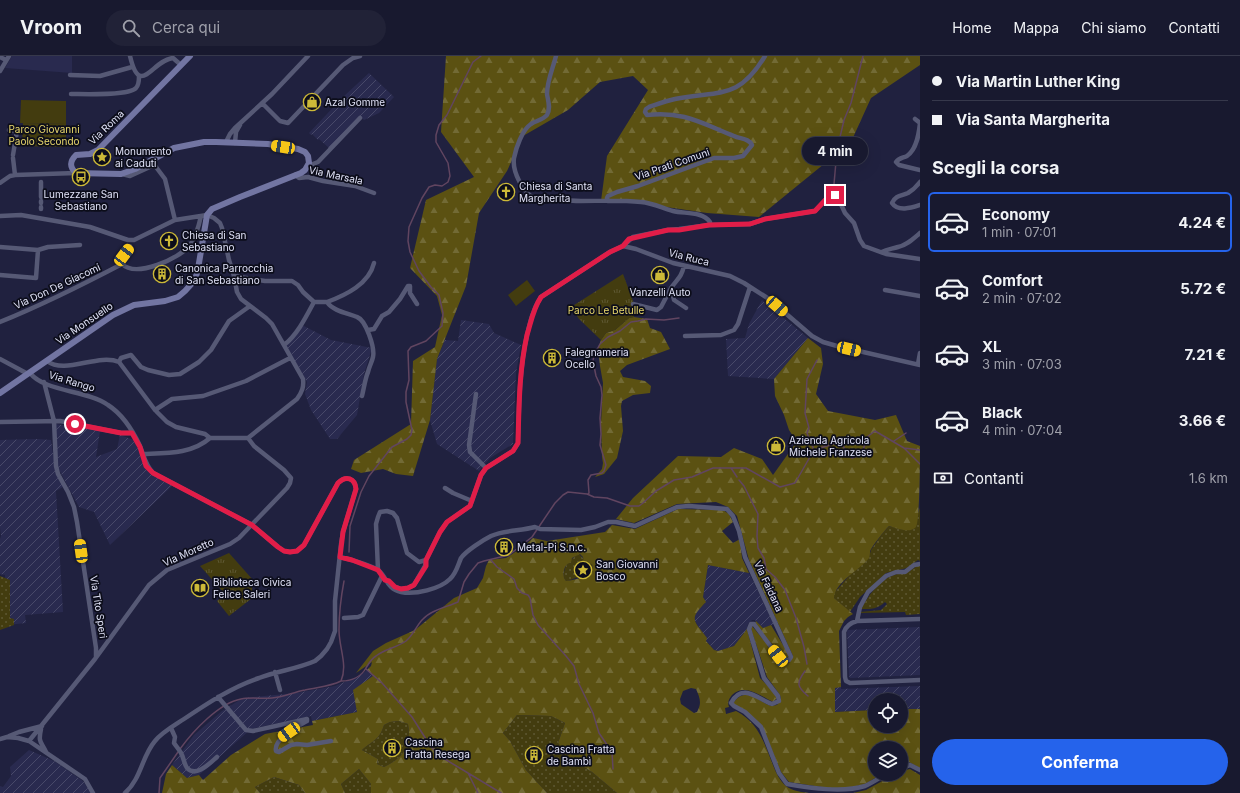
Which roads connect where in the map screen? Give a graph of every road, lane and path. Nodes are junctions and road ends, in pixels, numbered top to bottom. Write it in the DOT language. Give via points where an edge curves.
graph roads {
  1 [pos="130,56"];
  2 [pos="190,56"];
  3 [pos="308,56"];
  4 [pos="360,56"];
  5 [pos="556,56"];
  6 [pos="765,56"];
  7 [pos="0,57"];
  8 [pos="7,58"];
  9 [pos="181,65"];
  10 [pos="132,67"];
  11 [pos="0,71"];
  12 [pos="70,75"];
  13 [pos="139,76"];
  14 [pos="71,94"];
  15 [pos="262,103"];
  16 [pos="360,118"];
  17 [pos="915,119"];
  18 [pos="242,123"];
  19 [pos="9,130"];
  20 [pos="226,142"];
  21 [pos="235,143"];
  22 [pos="308,166"];
  23 [pos="920,170"];
  24 [pos="76,173"];
  25 [pos="121,174"];
  26 [pos="15,175"];
  27 [pos="295,175"];
  28 [pos="0,176"];
  29 [pos="7,178"];
  30 [pos="41,182"];
  31 [pos="920,182"];
  32 [pos="0,183"];
  33 [pos="374,194"];
  34 [pos="608,201"];
  35 [pos="920,205"];
  36 [pos="41,207"];
  37 [pos="0,216"];
  38 [pos="204,216"];
  39 [pos="173,221"];
  40 [pos="709,225"];
  41 [pos="920,233"];
  42 [pos="80,245"];
  43 [pos="130,246"];
  44 [pos="623,246"];
  45 [pos="0,247"];
  46 [pos="38,250"];
  47 [pos="882,252"];
  48 [pos="920,259"];
  49 [pos="374,263"];
  50 [pos="122,264"];
  51 [pos="684,266"];
  52 [pos="0,275"];
  53 [pos="234,276"];
  54 [pos="750,286"];
  55 [pos="671,288"];
  56 [pos="885,290"];
  57 [pos="920,296"];
  58 [pos="314,302"];
  59 [pos="327,302"];
  60 [pos="416,304"];
  61 [pos="633,304"];
  62 [pos="250,306"];
  63 [pos="686,308"];
  64 [pos="0,322"];
  65 [pos="368,330"];
  66 [pos="685,336"];
  67 [pos="284,345"];
  68 [pos="920,353"];
  69 [pos="0,358"];
  70 [pos="290,358"];
  71 [pos="47,361"];
  72 [pos="119,362"];
  73 [pos="919,364"];
  74 [pos="29,374"];
  75 [pos="44,382"];
  76 [pos="0,393"];
  77 [pos="476,394"];
  78 [pos="362,396"];
  79 [pos="155,410"];
  80 [pos="54,421"];
  81 [pos="0,422"];
  82 [pos="132,433"];
  83 [pos="210,438"];
  84 [pos="248,438"];
  85 [pos="143,454"];
  86 [pos="486,468"];
  87 [pos="445,488"];
  88 [pos="472,501"];
  89 [pos="252,525"];
  90 [pos="340,557"];
  91 [pos="426,560"];
  92 [pos="920,564"];
  93 [pos="378,570"];
  94 [pos="384,578"];
  95 [pos="344,618"];
  96 [pos="920,619"];
  97 [pos="857,621"];
  98 [pos="95,659"];
  99 [pos="275,672"];
  100 [pos="920,680"];
  101 [pos="280,690"];
  102 [pos="219,699"];
  103 [pos="42,726"];
  104 [pos="171,728"];
  105 [pos="7,737"];
  106 [pos="0,739"];
  107 [pos="29,741"];
  108 [pos="330,741"];
  109 [pos="47,753"];
  110 [pos="216,757"];
  111 [pos="908,766"];
  112 [pos="920,770"];
  113 [pos="875,781"];
  114 [pos="93,793"];
  115 [pos="125,793"];
  1 -- 10 [label="street"];
  2 -- 9 [label="main road"];
  3 -- 15 [label="street"];
  4 -- 15 [label="street" via="343,65 288,123 280,121"];
  5 -- 34 [label="street" via="549,79 548,114 530,125 523,135 513,169 520,182 535,199"];
  6 -- 34 [label="street, Via Prati Comuni" via="748,80 727,92 676,99 649,107 645,112 647,115 669,114 696,120 749,140 752,145 743,156 714,158 617,192 608,196"];
  7 -- 8 [label="street"];
  8 -- 11 [label="street"];
  9 -- 13 [label="street" via="172,58 167,59 145,75"];
  9 -- 24 [label="main road, Via Roma" via="98,150 90,154 76,155 71,161 71,166"];
  10 -- 12 [label="street" via="100,76"];
  10 -- 13 [label="street"];
  13 -- 14 [label="street" via="134,90 115,94"];
  15 -- 18 [label="street"];
  16 -- 22 [label="street" via="318,162"];
  17 -- 23 [label="street" via="920,123 916,142 907,156 897,159 896,162"];
  18 -- 20 [label="street" via="230,134"];
  18 -- 21 [label="street" via="236,132"];
  19 -- 26 [label="street" via="17,131 13,156"];
  20 -- 21 [label="main road"];
  20 -- 25 [label="main road" via="204,142 174,148"];
  21 -- 22 [label="main road" via="268,144 298,149 308,156"];
  22 -- 27 [label="main road"];
  24 -- 25 [label="main road"];
  24 -- 26 [label="street"];
  25 -- 39 [label="street" via="130,176 152,166 156,168 164,179"];
  26 -- 29 [label="street"];
  27 -- 33 [label="street, Via Marsala" via="299,178 308,177 355,186"];
  27 -- 38 [label="main road" via="212,209"];
  28 -- 29 [label="street"];
  29 -- 32 [label="street"];
  30 -- 36 [label="street"];
  31 -- 35 [label="street" via="892,202 898,208 907,209"];
  34 -- 40 [label="street" via="653,203 673,211 704,217 710,222"];
  36 -- 37 [label="street" via="21,215"];
  36 -- 39 [label="street" via="48,219 90,227 128,240 134,240"];
  38 -- 39 [label="street"];
  38 -- 50 [label="street" via="189,246 178,255 144,269 129,269"];
  38 -- 53 [label="street" via="214,218 220,223"];
  38 -- 71 [label="main road, Via Monsuello" via="198,269 195,280 185,291 178,297 165,301 123,309"];
  40 -- 44 [label="street" via="650,233 629,239"];
  40 -- 47 [label="street" via="750,224 815,211 831,194 838,198 845,213 854,223 864,246"];
  41 -- 47 [label="street" via="908,243"];
  42 -- 46 [label="street"];
  43 -- 50 [label="street"];
  44 -- 51 [label="street, Via Ruca"];
  44 -- 86 [label="street" via="610,252 538,302 524,349 520,378 518,443 513,451"];
  45 -- 46 [label="street"];
  46 -- 52 [label="street" via="36,278"];
  47 -- 48 [label="street"];
  49 -- 59 [label="street" via="367,278 349,292"];
  50 -- 64 [label="street, Via Don De Giacomi" via="43,304"];
  51 -- 54 [label="street, Via Ruca" via="730,276"];
  51 -- 55 [label="street" via="682,276"];
  53 -- 58 [label="street" via="265,281 292,281"];
  53 -- 62 [label="street" via="237,292"];
  54 -- 66 [label="street" via="734,330 722,335"];
  54 -- 73 [label="street, Via Ruca" via="812,336 824,342"];
  55 -- 61 [label="street" via="661,308 657,310"];
  55 -- 63 [label="street" via="674,300"];
  56 -- 57 [label="street"];
  58 -- 59 [label="street"];
  58 -- 67 [label="street" via="297,331"];
  59 -- 65 [label="street" via="361,319"];
  60 -- 65 [label="street" via="408,286 374,329"];
  62 -- 67 [label="street" via="272,324"];
  62 -- 72 [label="street" via="229,321 211,350 199,362 180,374 169,375 148,370 141,367 131,355 121,358"];
  65 -- 78 [label="street" via="374,350"];
  67 -- 70 [label="street"];
  68 -- 73 [label="street, Via Ruca"];
  69 -- 74 [label="street, Via Rango"];
  70 -- 79 [label="street" via="246,381 203,396 172,399"];
  70 -- 84 [label="street" via="303,379 301,394"];
  71 -- 72 [label="street" via="62,366 107,359"];
  71 -- 74 [label="main road, Via Monsuello"];
  72 -- 79 [label="street"];
  74 -- 75 [label="street, Via Rango"];
  74 -- 76 [label="main road, Via Monsuello"];
  75 -- 80 [label="street, Via Tito Speri"];
  75 -- 82 [label="street, Via Rango" via="100,399 124,419"];
  77 -- 86 [label="street" via="469,445 470,452"];
  79 -- 83 [label="street" via="171,425 205,434"];
  80 -- 81 [label="street"];
  80 -- 82 [label="street"];
  80 -- 98 [label="street, Via Tito Speri" via="56,466 74,507 96,648"];
  82 -- 85 [label="street, Via Rango"];
  83 -- 84 [label="street"];
  83 -- 85 [label="street" via="202,445 184,451"];
  84 -- 89 [label="street" via="290,478 287,488"];
  85 -- 89 [label="street, Via Rango" via="146,466 153,473"];
  86 -- 88 [label="street"];
  87 -- 88 [label="street"];
  88 -- 91 [label="street" via="466,510 447,522"];
  89 -- 90 [label="street, Via Rango" via="284,551 297,551 304,545 338,483 347,478 356,484 356,489 343,532"];
  89 -- 98 [label="street, Via Moretto" via="230,544 167,570 149,585"];
  90 -- 93 [label="street"];
  90 -- 99 [label="street" via="335,601 335,631 331,642 315,661"];
  91 -- 93 [label="street" via="419,562 407,553 397,518 393,513 380,512 376,524"];
  91 -- 94 [label="street" via="426,566 414,585 408,588 395,587"];
  92 -- 97 [label="street" via="905,572 886,576 868,592 860,606"];
  93 -- 94 [label="street, Via Faidana"];
  94 -- 95 [label="street" via="363,615"];
  94 -- 113 [label="street, Via Faidana" via="394,590 401,592 427,590 450,579 466,552 491,536 535,527 581,530 608,522 635,526 677,507 727,509 733,516 746,557 791,658 784,661 778,656 754,624 751,624 749,629 764,678 778,696 778,700 772,704 746,692 738,695 731,703 761,727 779,773 787,784 842,791 864,787"];
  96 -- 97 [label="street"];
  97 -- 100 [label="street" via="846,627 844,632 846,681 850,683"];
  98 -- 103 [label="street"];
  99 -- 101 [label="street"];
  99 -- 102 [label="street"];
  102 -- 104 [label="street"];
  102 -- 108 [label="street" via="246,730 254,731 307,719 282,738 276,745 276,751 279,752 291,745"];
  103 -- 105 [label="street"];
  103 -- 107 [label="street"];
  103 -- 109 [label="street" via="39,738"];
  104 -- 110 [label="street" via="175,737 174,743 181,752 186,767 193,772 206,767"];
  104 -- 115 [label="street" via="155,740 136,779"];
  105 -- 106 [label="street"];
  105 -- 107 [label="street"];
  107 -- 109 [label="street"];
  109 -- 114 [label="street" via="85,779"];
  111 -- 112 [label="street"];
}
